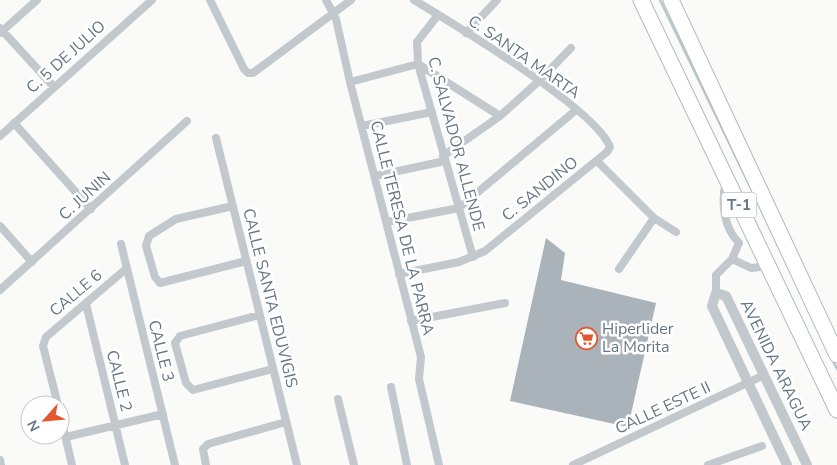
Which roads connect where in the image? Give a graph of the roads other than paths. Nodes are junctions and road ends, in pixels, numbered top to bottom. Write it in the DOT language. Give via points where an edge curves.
graph roads {
  1 [pos="37,0"];
  2 [pos="152,0"];
  3 [pos="210,0"];
  4 [pos="326,0"];
  5 [pos="351,0"];
  6 [pos="414,0"];
  7 [pos="497,0"];
  8 [pos="641,0"];
  9 [pos="671,0"];
  10 [pos="333,12"];
  11 [pos="438,14"];
  12 [pos="1,31"];
  13 [pos="466,33"];
  14 [pos="570,48"];
  15 [pos="418,64"];
  16 [pos="539,81"];
  17 [pos="350,82"];
  18 [pos="54,87"];
  19 [pos="576,110"];
  20 [pos="432,112"];
  21 [pos="500,116"];
  22 [pos="187,121"];
  23 [pos="14,123"];
  24 [pos="362,126"];
  25 [pos="0,136"];
  26 [pos="216,138"];
  27 [pos="610,147"];
  28 [pos="444,159"];
  29 [pos="597,161"];
  30 [pos="374,176"];
  31 [pos="727,180"];
  32 [pos="233,206"];
  33 [pos="91,208"];
  34 [pos="459,208"];
  35 [pos="654,218"];
  36 [pos="387,222"];
  37 [pos="0,226"];
  38 [pos="750,227"];
  39 [pos="676,232"];
  40 [pos="740,243"];
  41 [pos="121,244"];
  42 [pos="473,257"];
  43 [pos="732,259"];
  44 [pos="246,261"];
  45 [pos="32,262"];
  46 [pos="768,266"];
  47 [pos="127,268"];
  48 [pos="619,269"];
  49 [pos="399,274"];
  50 [pos="0,290"];
  51 [pos="716,293"];
  52 [pos="505,303"];
  53 [pos="86,304"];
  54 [pos="259,315"];
  55 [pos="411,321"];
  56 [pos="837,355"];
  57 [pos="273,368"];
  58 [pos="764,375"];
  59 [pos="748,383"];
  60 [pos="391,387"];
  61 [pos="56,395"];
  62 [pos="338,399"];
  63 [pos="837,410"];
  64 [pos="162,414"];
  65 [pos="286,422"];
  66 [pos="116,426"];
  67 [pos="70,436"];
  68 [pos="68,445"];
  69 [pos="762,446"];
  70 [pos="731,457"];
  71 [pos="0,460"];
  72 [pos="1,465"];
  73 [pos="72,465"];
  74 [pos="125,465"];
  75 [pos="175,465"];
  76 [pos="206,465"];
  77 [pos="297,465"];
  78 [pos="354,465"];
  79 [pos="407,465"];
  80 [pos="439,465"];
  81 [pos="573,465"];
  82 [pos="708,465"];
  83 [pos="734,465"];
  84 [pos="787,465"];
  85 [pos="807,465"];
  1 -- 12 [label="street"];
  2 -- 18 [label="street, C. 5 DE JULIO"];
  3 -- 10 [label="street" via="248,72 259,69"];
  4 -- 10 [label="street, CALLE TERESA DE LA PARRA"];
  5 -- 10 [label="street"];
  6 -- 11 [label="street, C. SANTA MARTA"];
  7 -- 13 [label="street"];
  8 -- 31 [label="highway, T-1"];
  9 -- 56 [label="highway, T-1"];
  10 -- 17 [label="street, CALLE TERESA DE LA PARRA"];
  11 -- 13 [label="street, C. SANTA MARTA"];
  11 -- 15 [label="street, C. SALVADOR ALLENDE" via="417,42"];
  12 -- 18 [label="street"];
  13 -- 16 [label="street, C. SANTA MARTA"];
  14 -- 16 [label="street"];
  15 -- 17 [label="street"];
  15 -- 20 [label="street, C. SALVADOR ALLENDE"];
  15 -- 21 [label="street"];
  16 -- 19 [label="street, C. SANTA MARTA"];
  16 -- 21 [label="street"];
  17 -- 24 [label="street, CALLE TERESA DE LA PARRA"];
  18 -- 23 [label="street, C. 5 DE JULIO"];
  19 -- 27 [label="street, C. SANTA MARTA" via="607,140"];
  19 -- 34 [label="street"];
  20 -- 24 [label="street"];
  20 -- 28 [label="street, C. SALVADOR ALLENDE"];
  21 -- 28 [label="street"];
  22 -- 33 [label="street, C. JUNIN"];
  23 -- 25 [label="street, C. 5 DE JULIO"];
  23 -- 33 [label="street"];
  24 -- 30 [label="street, CALLE TERESA DE LA PARRA"];
  26 -- 32 [label="street, CALLE SANTA EDUVIGIS"];
  27 -- 29 [label="street, C. SANDINO"];
  28 -- 30 [label="street"];
  28 -- 34 [label="street, C. SALVADOR ALLENDE"];
  29 -- 35 [label="street"];
  29 -- 42 [label="street, C. SANDINO" via="485,251"];
  30 -- 36 [label="street, CALLE TERESA DE LA PARRA"];
  31 -- 38 [label="highway, T-1"];
  31 -- 40 [label="street" via="722,205 731,233"];
  32 -- 44 [label="street, CALLE SANTA EDUVIGIS"];
  32 -- 44 [label="street" via="176,219 148,239 146,246 158,282 163,283"];
  33 -- 45 [label="street, C. JUNIN"];
  34 -- 36 [label="street"];
  34 -- 42 [label="street, C. SALVADOR ALLENDE"];
  35 -- 39 [label="street"];
  35 -- 48 [label="street"];
  36 -- 49 [label="street, CALLE TERESA DE LA PARRA"];
  37 -- 45 [label="street"];
  38 -- 40 [label="street"];
  38 -- 46 [label="highway, T-1"];
  40 -- 43 [label="street"];
  41 -- 47 [label="street, CALLE 3"];
  42 -- 49 [label="street, C. SANDINO"];
  43 -- 46 [label="street" via="752,268"];
  43 -- 51 [label="street" via="716,275"];
  44 -- 54 [label="street, CALLE SANTA EDUVIGIS"];
  45 -- 50 [label="street, C. JUNIN"];
  46 -- 63 [label="highway, T-1"];
  47 -- 53 [label="street, CALLE 6"];
  47 -- 64 [label="street, CALLE 3"];
  49 -- 55 [label="street, CALLE TERESA DE LA PARRA"];
  51 -- 58 [label="street, AVENIDA ARAGUA" via="726,296"];
  51 -- 59 [label="street, AVENIDA ARAGUA" via="712,306"];
  52 -- 55 [label="street"];
  53 -- 61 [label="street, CALLE 6" via="49,333 44,341"];
  53 -- 66 [label="street, CALLE 2"];
  54 -- 57 [label="street, CALLE SANTA EDUVIGIS"];
  54 -- 57 [label="street" via="177,339 176,343 189,387 193,390"];
  55 -- 80 [label="street, CALLE TERESA DE LA PARRA" via="422,357 419,379"];
  57 -- 65 [label="street, CALLE SANTA EDUVIGIS"];
  58 -- 59 [label="street, CALLE ESTE II"];
  58 -- 85 [label="street, AVENIDA ARAGUA"];
  59 -- 81 [label="street, CALLE ESTE II"];
  59 -- 84 [label="street, AVENIDA ARAGUA"];
  60 -- 79 [label="street"];
  62 -- 78 [label="street"];
  64 -- 66 [label="street"];
  64 -- 75 [label="street, CALLE 3"];
  65 -- 76 [label="street" via="208,444 204,447"];
  65 -- 77 [label="street, CALLE SANTA EDUVIGIS"];
  66 -- 67 [label="street"];
  66 -- 74 [label="street, CALLE 2"];
  68 -- 73 [label="street"];
  69 -- 70 [label="street"];
  70 -- 82 [label="street"];
  70 -- 83 [label="street"];
  71 -- 72 [label="street"];
}
